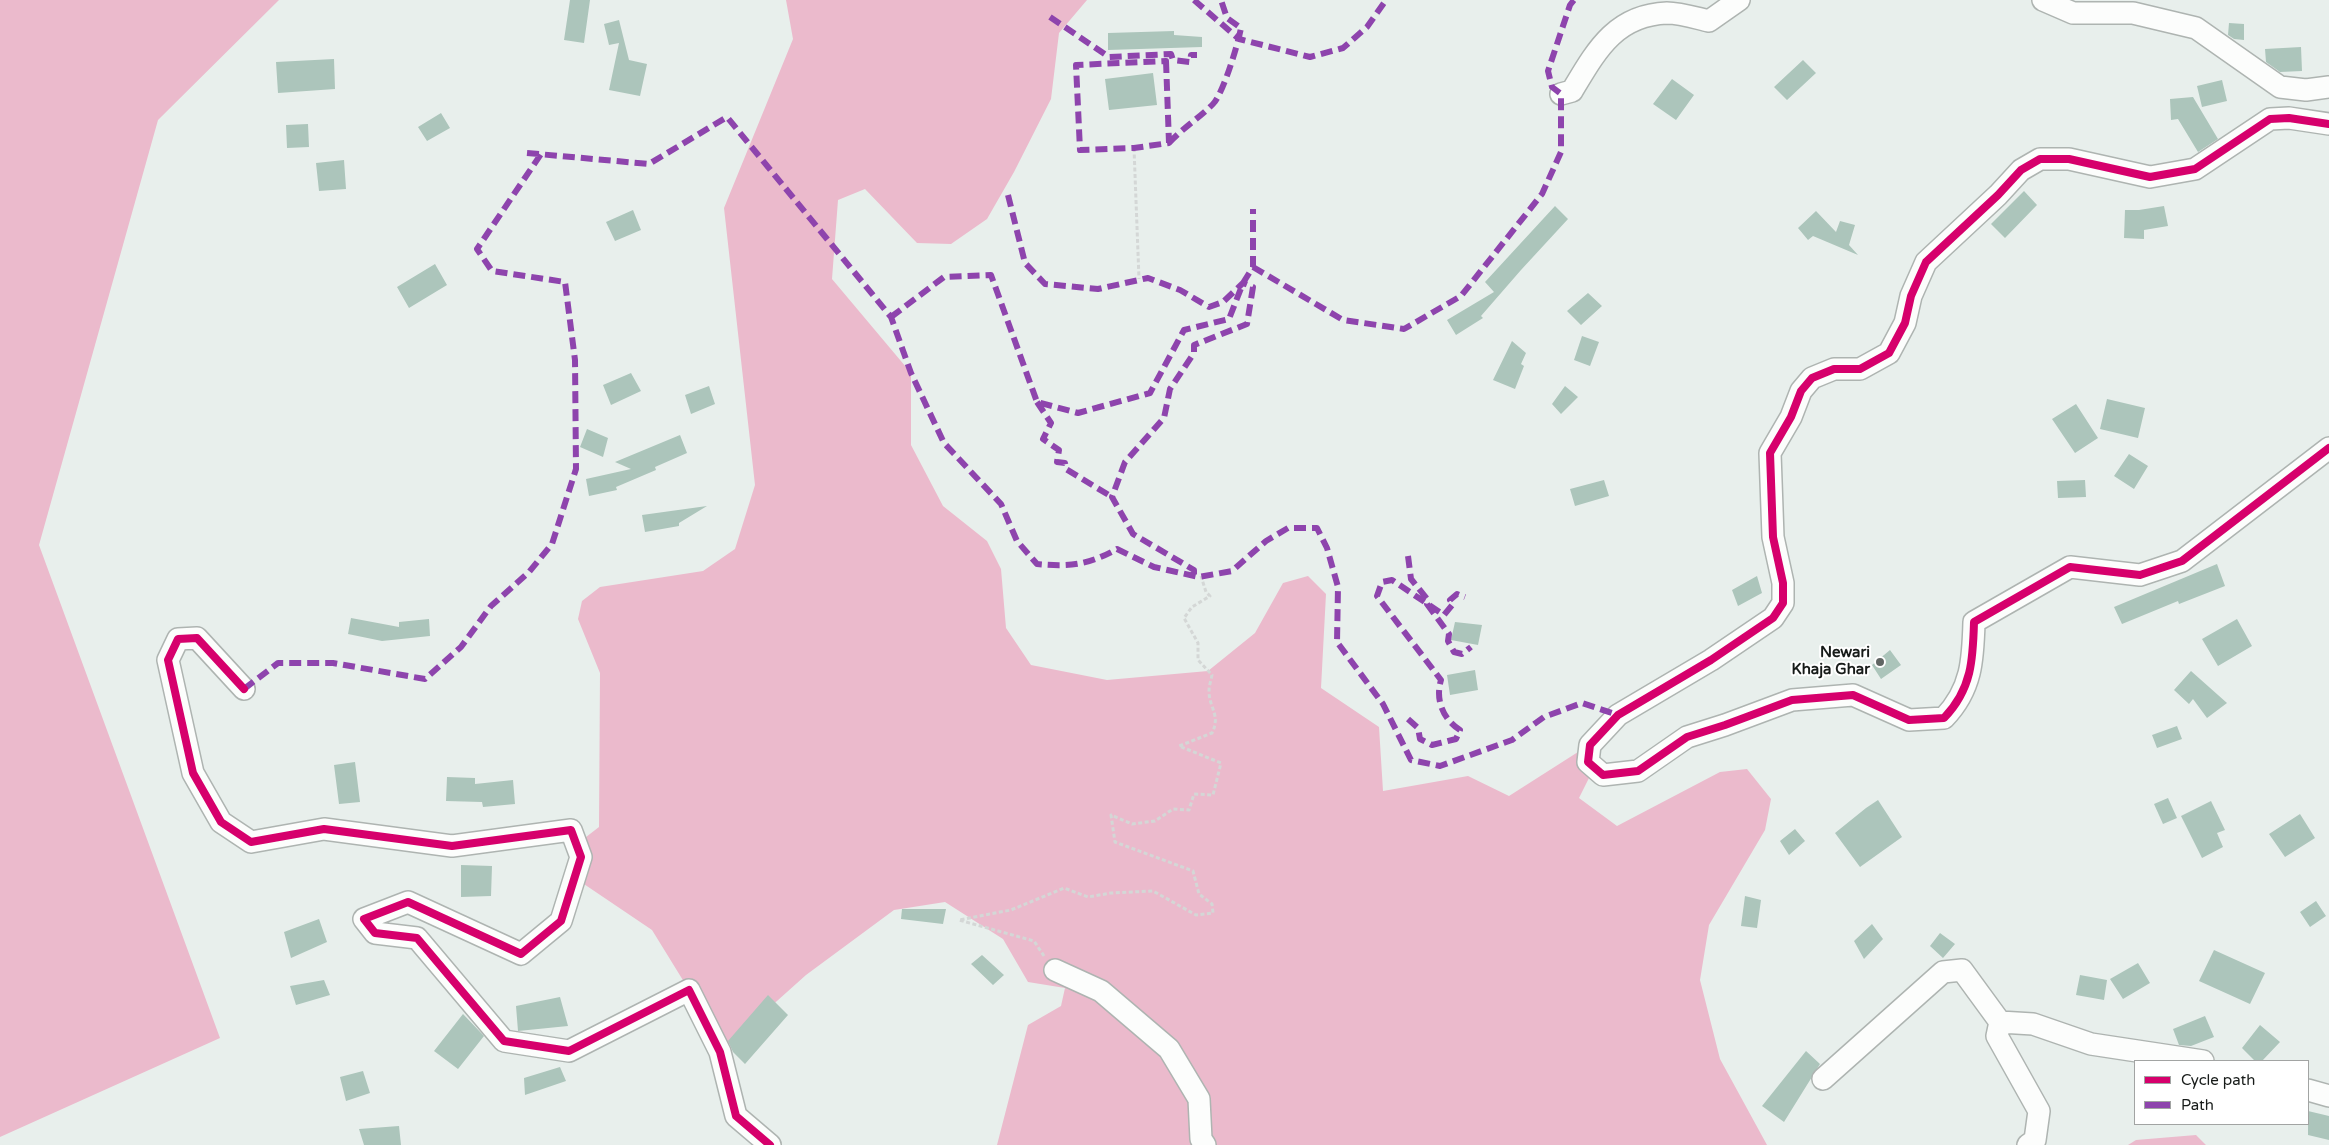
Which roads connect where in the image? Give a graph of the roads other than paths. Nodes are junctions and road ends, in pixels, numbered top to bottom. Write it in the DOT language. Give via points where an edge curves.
graph roads {
  1 [pos="1739,0"];
  2 [pos="2043,0"];
  3 [pos="2329,87"];
  4 [pos="1561,94"];
  5 [pos="2329,124"];
  6 [pos="2329,448"];
  7 [pos="244,689"];
  8 [pos="1055,970"];
  9 [pos="2000,1022"];
  10 [pos="2195,1060"];
  11 [pos="1823,1079"];
  12 [pos="2309,1090"];
  13 [pos="2329,1096"];
  14 [pos="770,1145"];
  15 [pos="1205,1145"];
  16 [pos="2028,1145"];
  1 -- 4 [label="street" via="1709,20 1668,13 1629,21 1599,47 1572,91"];
  2 -- 3 [label="street" via="2073,13 2133,13 2196,28 2280,87 2306,90"];
  5 -- 6 [label="street" via="2289,118 2270,119 2194,169 2150,177 2069,159 2040,159 2021,170 1998,196 1926,262 1911,296 1905,323 1889,353 1860,368 1834,368 1812,378 1801,391 1791,417 1770,453 1773,537 1783,583 1783,604 1773,618 1711,660 1618,714 1590,745 1588,762 1602,776 1638,770 1686,737 1792,700 1853,695 1909,720 1944,718 1955,706 1973,664 1974,622 2070,567 2140,575 2182,561"];
  7 -- 14 [label="street" via="197,638 178,639 168,660 194,773 221,822 251,842 324,829 452,846 571,830 582,857 561,921 521,954 408,902 364,919 375,933 416,938 504,1041 569,1051 688,990 720,1052 736,1116"];
  8 -- 15 [label="street" via="1101,991 1170,1049 1199,1099 1201,1139"];
  9 -- 10 [label="street" via="2033,1024 2091,1044"];
  9 -- 11 [label="street" via="1962,970 1943,972"];
  9 -- 16 [label="street" via="1997,1036 2038,1111 2035,1140"];
  12 -- 13 [label="street"];
}
